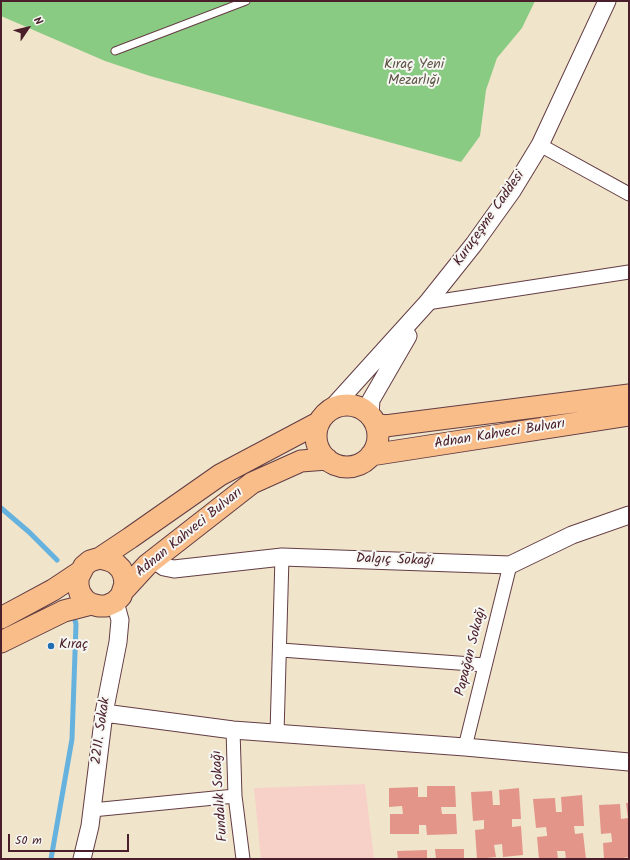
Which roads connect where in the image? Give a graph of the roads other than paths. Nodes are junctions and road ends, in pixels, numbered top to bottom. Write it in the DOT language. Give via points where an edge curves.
graph roads {
  1 [pos="246,1"];
  2 [pos="607,1"];
  3 [pos="115,51"];
  4 [pos="540,145"];
  5 [pos="629,194"];
  6 [pos="629,272"];
  7 [pos="427,303"];
  8 [pos="629,395"];
  9 [pos="629,415"];
  10 [pos="325,416"];
  11 [pos="373,420"];
  12 [pos="371,455"];
  13 [pos="327,459"];
  14 [pos="629,515"];
  15 [pos="282,557"];
  16 [pos="100,558"];
  17 [pos="153,560"];
  18 [pos="510,566"];
  19 [pos="80,572"];
  20 [pos="120,596"];
  21 [pos="91,604"];
  22 [pos="1,618"];
  23 [pos="1,642"];
  24 [pos="280,650"];
  25 [pos="485,665"];
  26 [pos="104,713"];
  27 [pos="233,730"];
  28 [pos="277,733"];
  29 [pos="465,747"];
  30 [pos="629,762"];
  31 [pos="235,796"];
  32 [pos="92,810"];
  33 [pos="82,859"];
  34 [pos="242,859"];
  1 -- 3 [label="lane"];
  2 -- 4 [label="street, Kuruçeşme Caddesi"];
  4 -- 5 [label="street"];
  4 -- 7 [label="street, Kuruçeşme Caddesi" via="512,191"];
  6 -- 7 [label="street"];
  7 -- 10 [label="street, Kuruçeşme Caddesi"];
  7 -- 11 [label="street" via="371,400"];
  8 -- 11 [label="main road" via="385,426"];
  9 -- 12 [label="main road, Adnan Kahveci Bulvarı"];
  10 -- 11 [label="main road" via="341,405 352,405 362,408"];
  10 -- 13 [label="main road" via="316,433 320,452"];
  10 -- 16 [label="main road" via="220,475"];
  11 -- 12 [label="main road" via="378,435"];
  12 -- 13 [label="main road" via="364,462 345,467"];
  13 -- 17 [label="main road, Adnan Kahveci Bulvarı" via="301,461 252,483"];
  14 -- 18 [label="street, Dalgıç Sokağı" via="572,535"];
  15 -- 17 [label="street, Dalgıç Sokağı" via="174,569 164,567"];
  15 -- 18 [label="street, Dalgıç Sokağı"];
  15 -- 24 [label="street"];
  16 -- 19 [label="main road" via="90,561"];
  16 -- 20 [label="main road" via="111,561 121,568 124,576"];
  17 -- 20 [label="main road, Adnan Kahveci Bulvarı" via="140,571"];
  18 -- 25 [label="street, Papağan Sokağı"];
  19 -- 21 [label="main road" via="80,594"];
  19 -- 22 [label="main road"];
  20 -- 21 [label="main road" via="106,606"];
  20 -- 26 [label="street, 2211. Sokak" via="118,642"];
  21 -- 23 [label="main road" via="64,611"];
  24 -- 25 [label="street"];
  24 -- 28 [label="street"];
  25 -- 29 [label="street, Papağan Sokağı"];
  26 -- 27 [label="street"];
  26 -- 32 [label="street, 2211. Sokak"];
  27 -- 28 [label="street"];
  27 -- 31 [label="street, Fundalık Sokağı"];
  28 -- 29 [label="street"];
  29 -- 30 [label="street"];
  31 -- 32 [label="street"];
  31 -- 34 [label="street, Fundalık Sokağı"];
  32 -- 33 [label="street, 2211. Sokak"];
}
